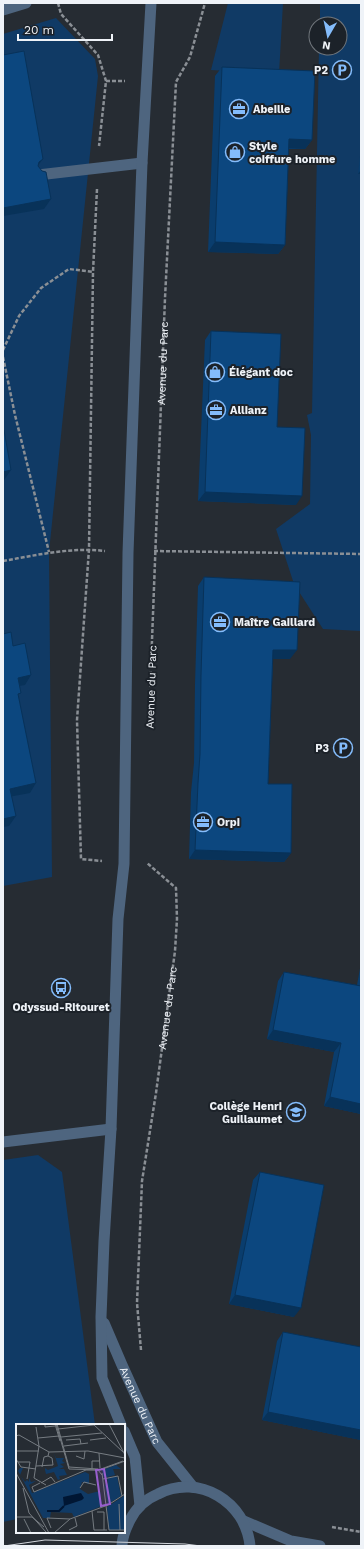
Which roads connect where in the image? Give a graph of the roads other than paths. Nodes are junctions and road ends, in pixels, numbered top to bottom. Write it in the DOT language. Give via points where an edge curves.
graph roads {
  1 [pos="26,3"];
  2 [pos="151,3"];
  3 [pos="3,10"];
  4 [pos="142,163"];
  5 [pos="38,175"];
  6 [pos="111,1129"];
  7 [pos="3,1142"];
  8 [pos="101,1317"];
  9 [pos="121,1424"];
  10 [pos="125,1434"];
  11 [pos="193,1487"];
  12 [pos="140,1506"];
  13 [pos="244,1521"];
  14 [pos="125,1532"];
  15 [pos="124,1533"];
  16 [pos="120,1545"];
  17 [pos="250,1546"];
  18 [pos="320,1546"];
  1 -- 3 [label="street"];
  2 -- 4 [label="street, Avenue du Parc"];
  4 -- 5 [label="street"];
  4 -- 6 [label="street, Avenue du Parc" via="128,553 124,864 118,919"];
  6 -- 7 [label="street"];
  6 -- 8 [label="street, Avenue du Parc"];
  8 -- 9 [label="street, Avenue du Parc" via="102,1378"];
  8 -- 11 [label="street, Avenue du Parc" via="157,1442"];
  10 -- 12 [label="street" via="134,1457"];
  11 -- 12 [label="street" via="178,1487 164,1491"];
  11 -- 13 [label="street" via="217,1494 237,1511"];
  12 -- 14 [label="street"];
  13 -- 17 [label="street"];
  13 -- 18 [label="street" via="291,1541"];
  15 -- 16 [label="street"];
}
